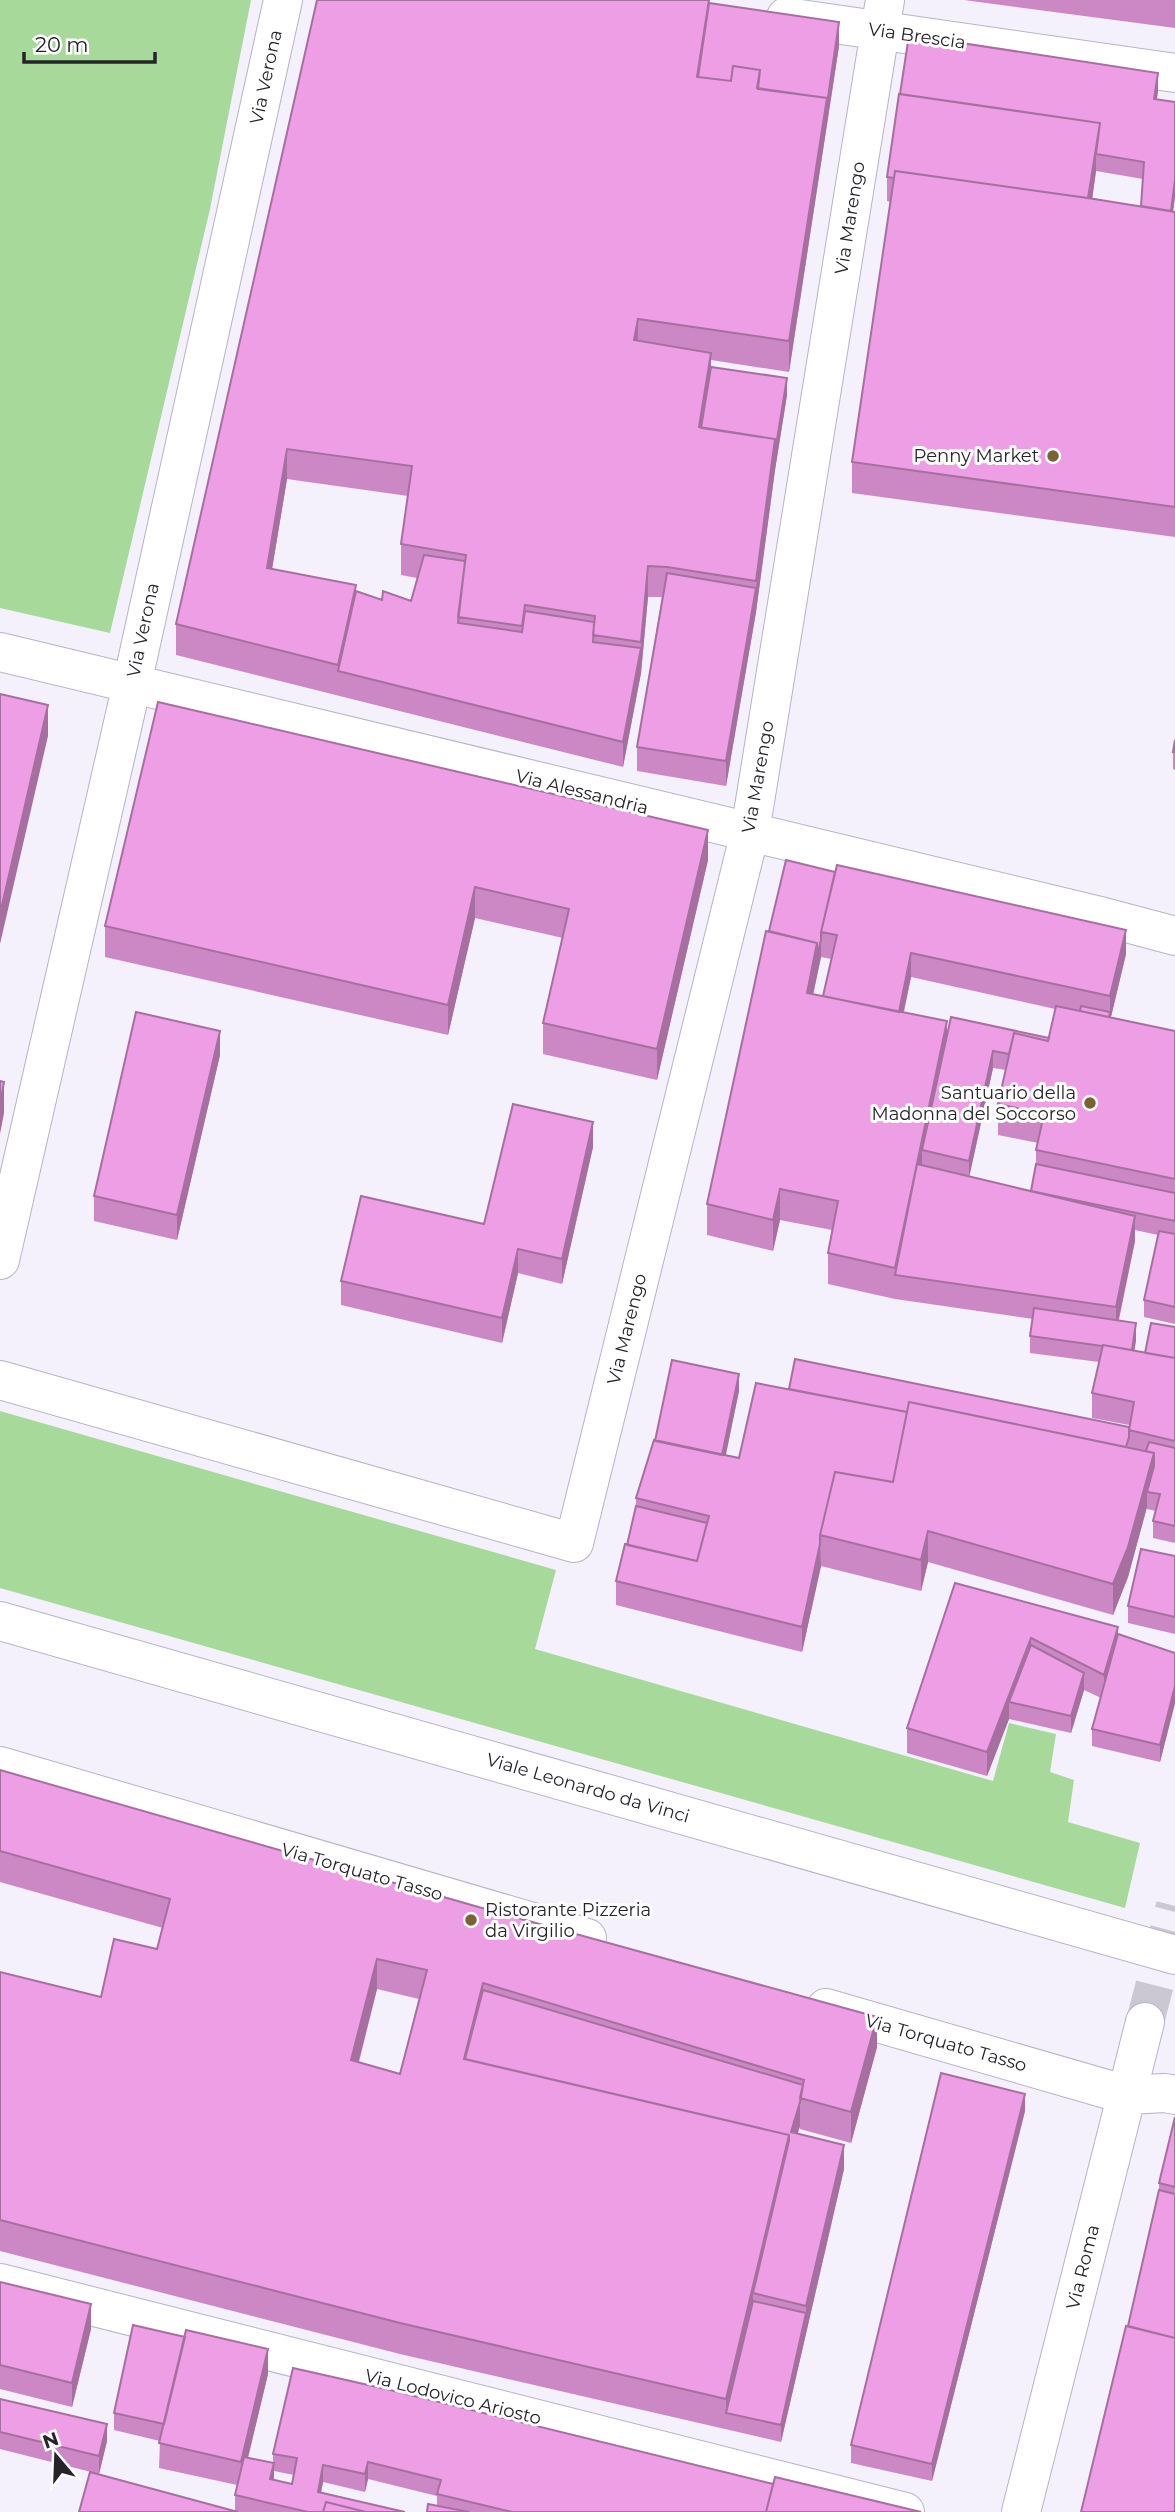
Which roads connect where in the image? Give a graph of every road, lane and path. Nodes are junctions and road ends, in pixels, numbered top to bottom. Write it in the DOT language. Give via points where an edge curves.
graph roads {
  1 [pos="283,0"];
  2 [pos="756,13"];
  3 [pos="883,15"];
  4 [pos="1175,73"];
  5 [pos="0,652"];
  6 [pos="132,684"];
  7 [pos="750,832"];
  8 [pos="1171,933"];
  9 [pos="0,1260"];
  10 [pos="0,1380"];
  11 [pos="0,1621"];
  12 [pos="0,1766"];
  13 [pos="614,1946"];
  14 [pos="1175,1955"];
  15 [pos="787,1996"];
  16 [pos="1146,2022"];
  17 [pos="1127,2095"];
  18 [pos="1175,2095"];
  19 [pos="0,2283"];
  20 [pos="905,2512"];
  21 [pos="1021,2512"];
  1 -- 6 [label="main road, Via Verona"];
  2 -- 3 [label="main road, Via Brescia"];
  3 -- 4 [label="main road, Via Brescia"];
  3 -- 7 [label="main road, Via Marengo"];
  5 -- 6 [label="main road, Via Alessandria"];
  6 -- 7 [label="main road, Via Alessandria"];
  6 -- 9 [label="main road, Via Verona"];
  7 -- 8 [label="main road, Via Alessandria"];
  7 -- 10 [label="main road, Via Marengo" via="574,1543"];
  11 -- 14 [label="main road, Viale Leonardo da Vinci"];
  12 -- 13 [label="main road, Via Torquato Tasso"];
  15 -- 17 [label="main road, Via Torquato Tasso"];
  16 -- 17 [label="main road, Via Roma"];
  17 -- 18 [label="main road, Via Torquato Tasso"];
  17 -- 21 [label="main road, Via Roma"];
  19 -- 20 [label="main road, Via Lodovico Ariosto"];
}
